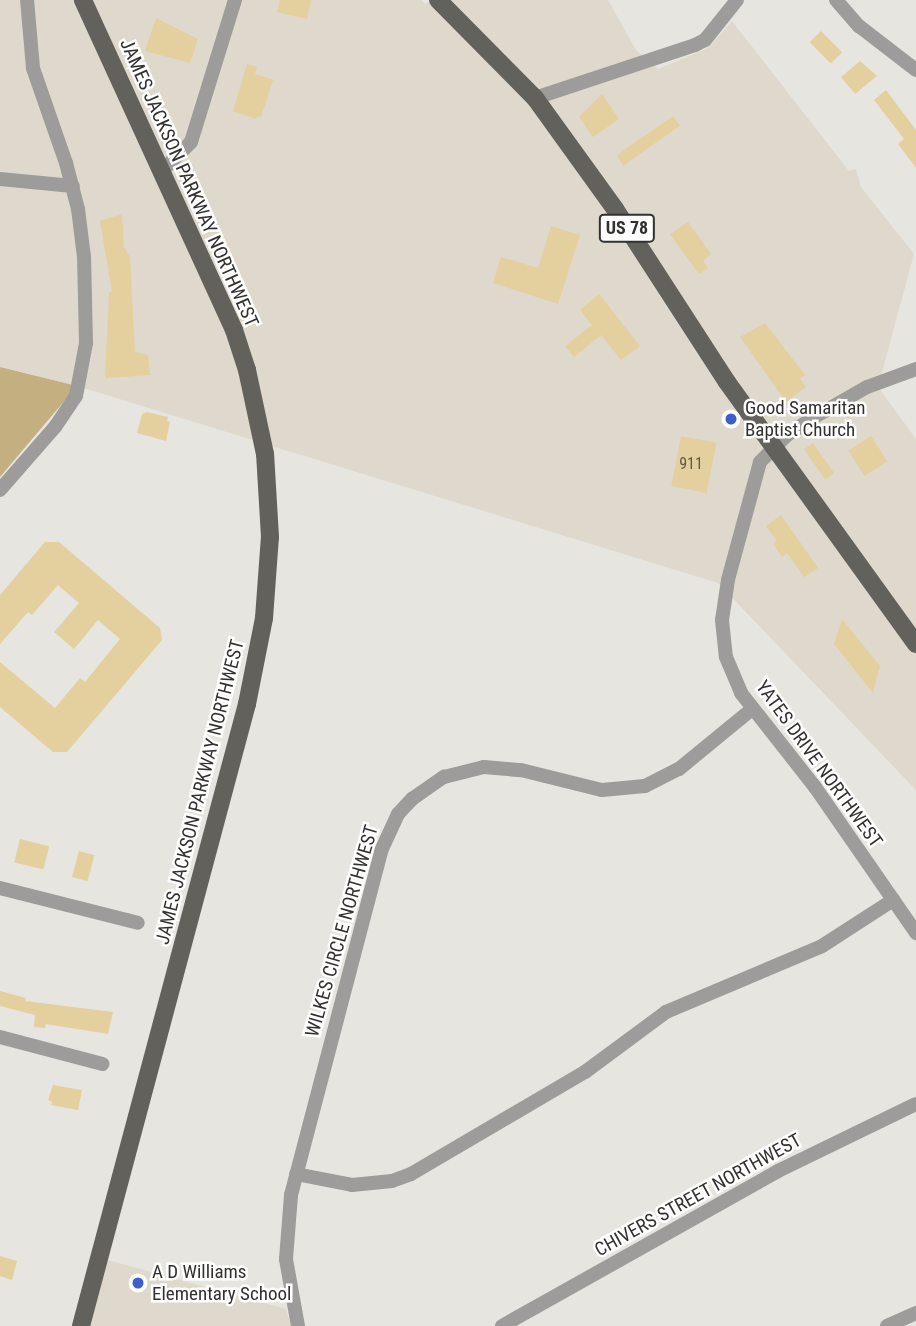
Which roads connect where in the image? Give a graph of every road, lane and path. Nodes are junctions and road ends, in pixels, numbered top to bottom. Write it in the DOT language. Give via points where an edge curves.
graph roads {
  1 [pos="83,0"];
  2 [pos="236,0"];
  3 [pos="438,0"];
  4 [pos="737,0"];
  5 [pos="836,0"];
  6 [pos="27,1"];
  7 [pos="916,70"];
  8 [pos="535,98"];
  9 [pos="163,170"];
  10 [pos="0,180"];
  11 [pos="73,186"];
  12 [pos="916,369"];
  13 [pos="774,447"];
  14 [pos="0,490"];
  15 [pos="916,644"];
  16 [pos="752,709"];
  17 [pos="0,888"];
  18 [pos="893,900"];
  19 [pos="138,923"];
  20 [pos="916,933"];
  21 [pos="0,1037"];
  22 [pos="102,1064"];
  23 [pos="916,1104"];
  24 [pos="296,1174"];
  25 [pos="916,1313"];
  26 [pos="81,1326"];
  27 [pos="298,1326"];
  28 [pos="502,1326"];
  29 [pos="887,1326"];
  1 -- 9 [label="main road, JAMES JACKSON PARKWAY NORTHWEST"];
  2 -- 9 [label="street" via="191,142"];
  3 -- 8 [label="main road, US 78"];
  4 -- 8 [label="street" via="695,46"];
  5 -- 7 [label="street" via="859,26"];
  6 -- 11 [label="street" via="36,80"];
  8 -- 13 [label="main road, US 78" via="592,175"];
  9 -- 26 [label="main road, JAMES JACKSON PARKWAY NORTHWEST" via="217,289 247,370 265,454 268,580 247,704"];
  10 -- 11 [label="street"];
  11 -- 14 [label="street" via="86,284 82,380 67,412"];
  12 -- 13 [label="street" via="867,387"];
  13 -- 15 [label="main road, US 78"];
  13 -- 16 [label="street, YATES DRIVE NORTHWEST" via="760,463 724,602 726,657"];
  16 -- 18 [label="street, YATES DRIVE NORTHWEST" via="815,788"];
  16 -- 24 [label="street, WILKES CIRCLE NORTHWEST" via="679,769 645,786 602,790 521,770 484,767 444,777 412,799 387,832 381,851"];
  17 -- 19 [label="street"];
  18 -- 20 [label="street, YATES DRIVE NORTHWEST"];
  18 -- 24 [label="street" via="814,950 666,1012 585,1072 411,1174 352,1185"];
  21 -- 22 [label="street"];
  23 -- 28 [label="street, CHIVERS STREET NORTHWEST" via="778,1171"];
  24 -- 27 [label="street, WILKES CIRCLE NORTHWEST" via="285,1238"];
  25 -- 29 [label="street"];
}
